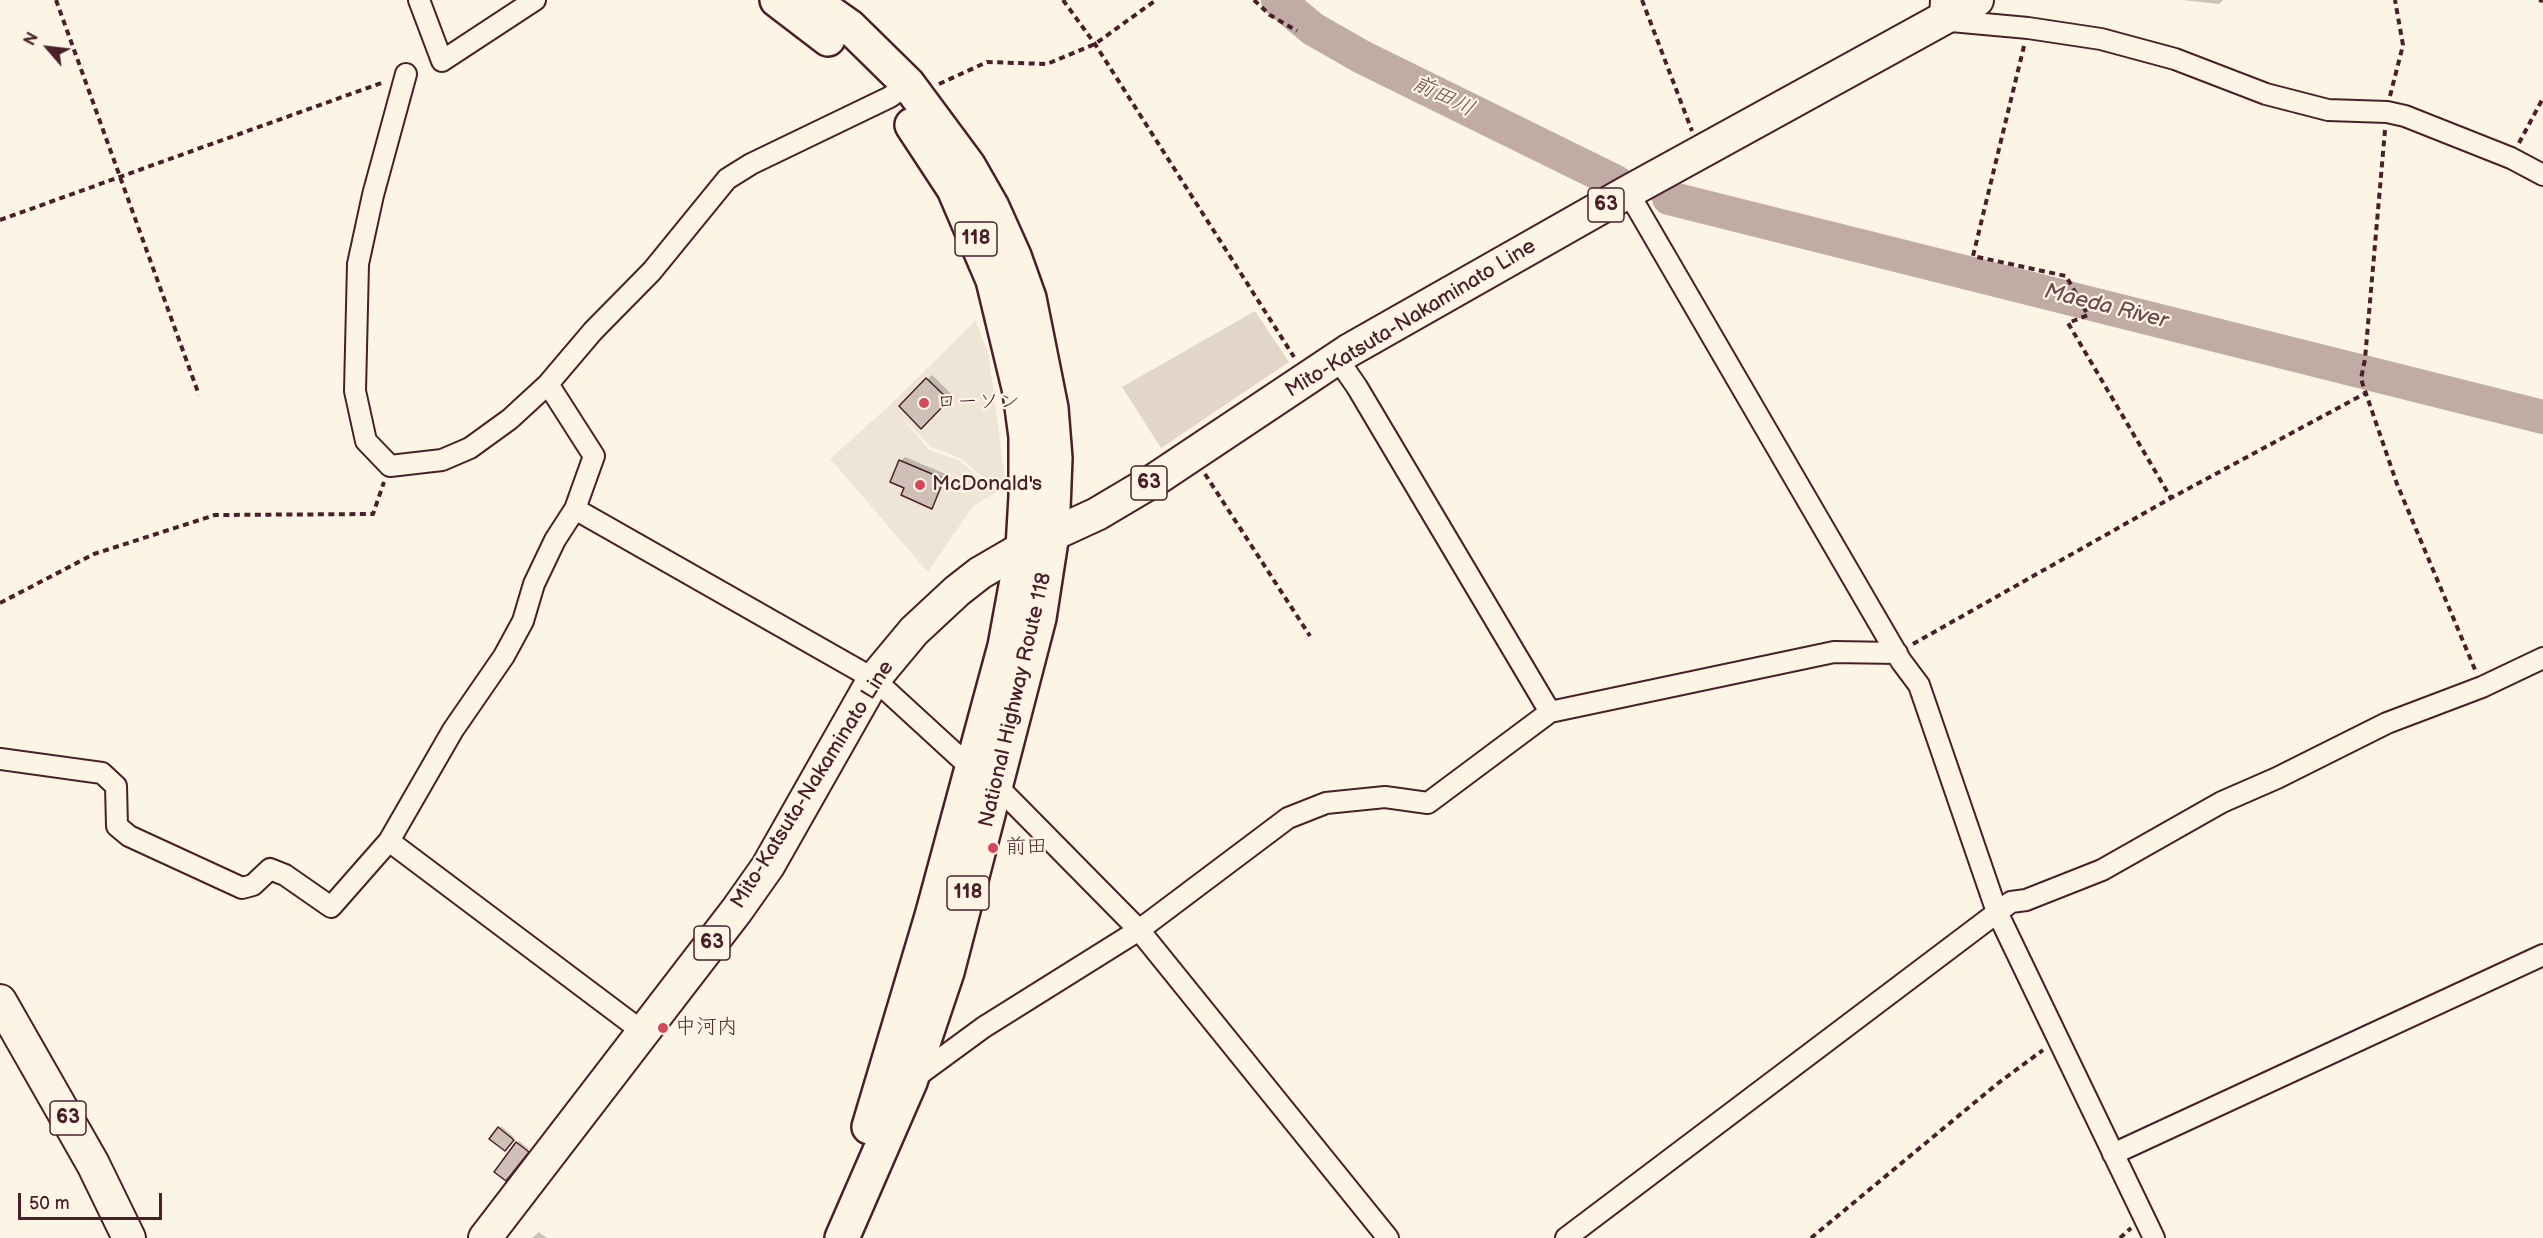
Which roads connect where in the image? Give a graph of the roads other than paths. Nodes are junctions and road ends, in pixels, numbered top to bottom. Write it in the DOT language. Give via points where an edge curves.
graph roads {
  1 [pos="419,0"];
  2 [pos="535,0"];
  3 [pos="777,0"];
  4 [pos="812,0"];
  5 [pos="1977,0"];
  6 [pos="1940,10"];
  7 [pos="406,74"];
  8 [pos="905,92"];
  9 [pos="2543,175"];
  10 [pos="1628,192"];
  11 [pos="1336,358"];
  12 [pos="548,384"];
  13 [pos="575,509"];
  14 [pos="1052,534"];
  15 [pos="1023,548"];
  16 [pos="1897,653"];
  17 [pos="2543,658"];
  18 [pos="874,679"];
  19 [pos="1550,712"];
  20 [pos="0,759"];
  21 [pos="985,777"];
  22 [pos="389,840"];
  23 [pos="1997,912"];
  24 [pos="1139,930"];
  25 [pos="2543,955"];
  26 [pos="0,1001"];
  27 [pos="643,1032"];
  28 [pos="910,1082"];
  29 [pos="880,1097"];
  30 [pos="2114,1154"];
  31 [pos="129,1238"];
  32 [pos="485,1238"];
  33 [pos="827,1238"];
  34 [pos="842,1238"];
  35 [pos="1388,1238"];
  36 [pos="1566,1238"];
  37 [pos="2154,1238"];
  1 -- 2 [label="street" via="441,61"];
  3 -- 8 [label="highway, National Highway Route 118 / 118"];
  4 -- 8 [label="highway, National Highway Route 118 / 118" via="850,27"];
  5 -- 6 [label="main road, Mito-Katsuta-Nakaminato Line / 63"];
  6 -- 9 [label="street" via="2101,39 2175,58 2266,93 2328,110 2405,116 2511,158"];
  6 -- 10 [label="main road, Mito-Katsuta-Nakaminato Line / 63" via="1700,154"];
  7 -- 12 [label="street" via="358,264 355,391 366,441 390,466 442,460 470,448"];
  8 -- 12 [label="street" via="727,179 652,271"];
  8 -- 14 [label="highway, National Highway Route 118 / 118" via="968,165 992,207 1029,298 1051,408 1056,480"];
  8 -- 15 [label="highway, National Highway Route 118 / 118" via="925,142 954,189 993,280 1020,392 1026,437"];
  10 -- 11 [label="main road, Mito-Katsuta-Nakaminato Line / 63"];
  10 -- 16 [label="street"];
  11 -- 14 [label="main road, Mito-Katsuta-Nakaminato Line / 63" via="1193,456 1118,502"];
  11 -- 19 [label="street"];
  12 -- 13 [label="street" via="594,456"];
  13 -- 18 [label="street"];
  13 -- 22 [label="street" via="534,584 523,621"];
  14 -- 15 [label="main road, Mito-Katsuta-Nakaminato Line / 63"];
  14 -- 21 [label="highway, National Highway Route 118 / 118" via="1039,618"];
  15 -- 18 [label="main road, Mito-Katsuta-Nakaminato Line / 63" via="980,573 941,604"];
  15 -- 21 [label="highway, National Highway Route 118 / 118"];
  16 -- 19 [label="street" via="1834,652"];
  16 -- 23 [label="street" via="1918,686"];
  17 -- 23 [label="street" via="2482,687 2387,723 2222,802 2102,870 2012,902"];
  18 -- 21 [label="street"];
  18 -- 27 [label="main road, Mito-Katsuta-Nakaminato Line / 63" via="768,866"];
  19 -- 24 [label="street" via="1428,803 1385,797 1326,803 1288,818"];
  20 -- 22 [label="street" via="102,773 116,786 117,826 129,836 242,888 253,885 270,869 331,907"];
  21 -- 24 [label="street"];
  21 -- 28 [label="highway, National Highway Route 118 / 118" via="947,972"];
  21 -- 29 [label="highway, National Highway Route 118 / 118"];
  22 -- 27 [label="street"];
  23 -- 30 [label="street"];
  23 -- 36 [label="street"];
  24 -- 28 [label="street" via="984,1026"];
  24 -- 35 [label="street"];
  25 -- 30 [label="street"];
  26 -- 31 [label="main road, 63" via="88,1154"];
  27 -- 32 [label="main road, Mito-Katsuta-Nakaminato Line / 63"];
  28 -- 29 [label="street"];
  28 -- 34 [label="highway, National Highway Route 118 / 118"];
  29 -- 33 [label="highway, National Highway Route 118 / 118"];
  30 -- 37 [label="street"];
}
